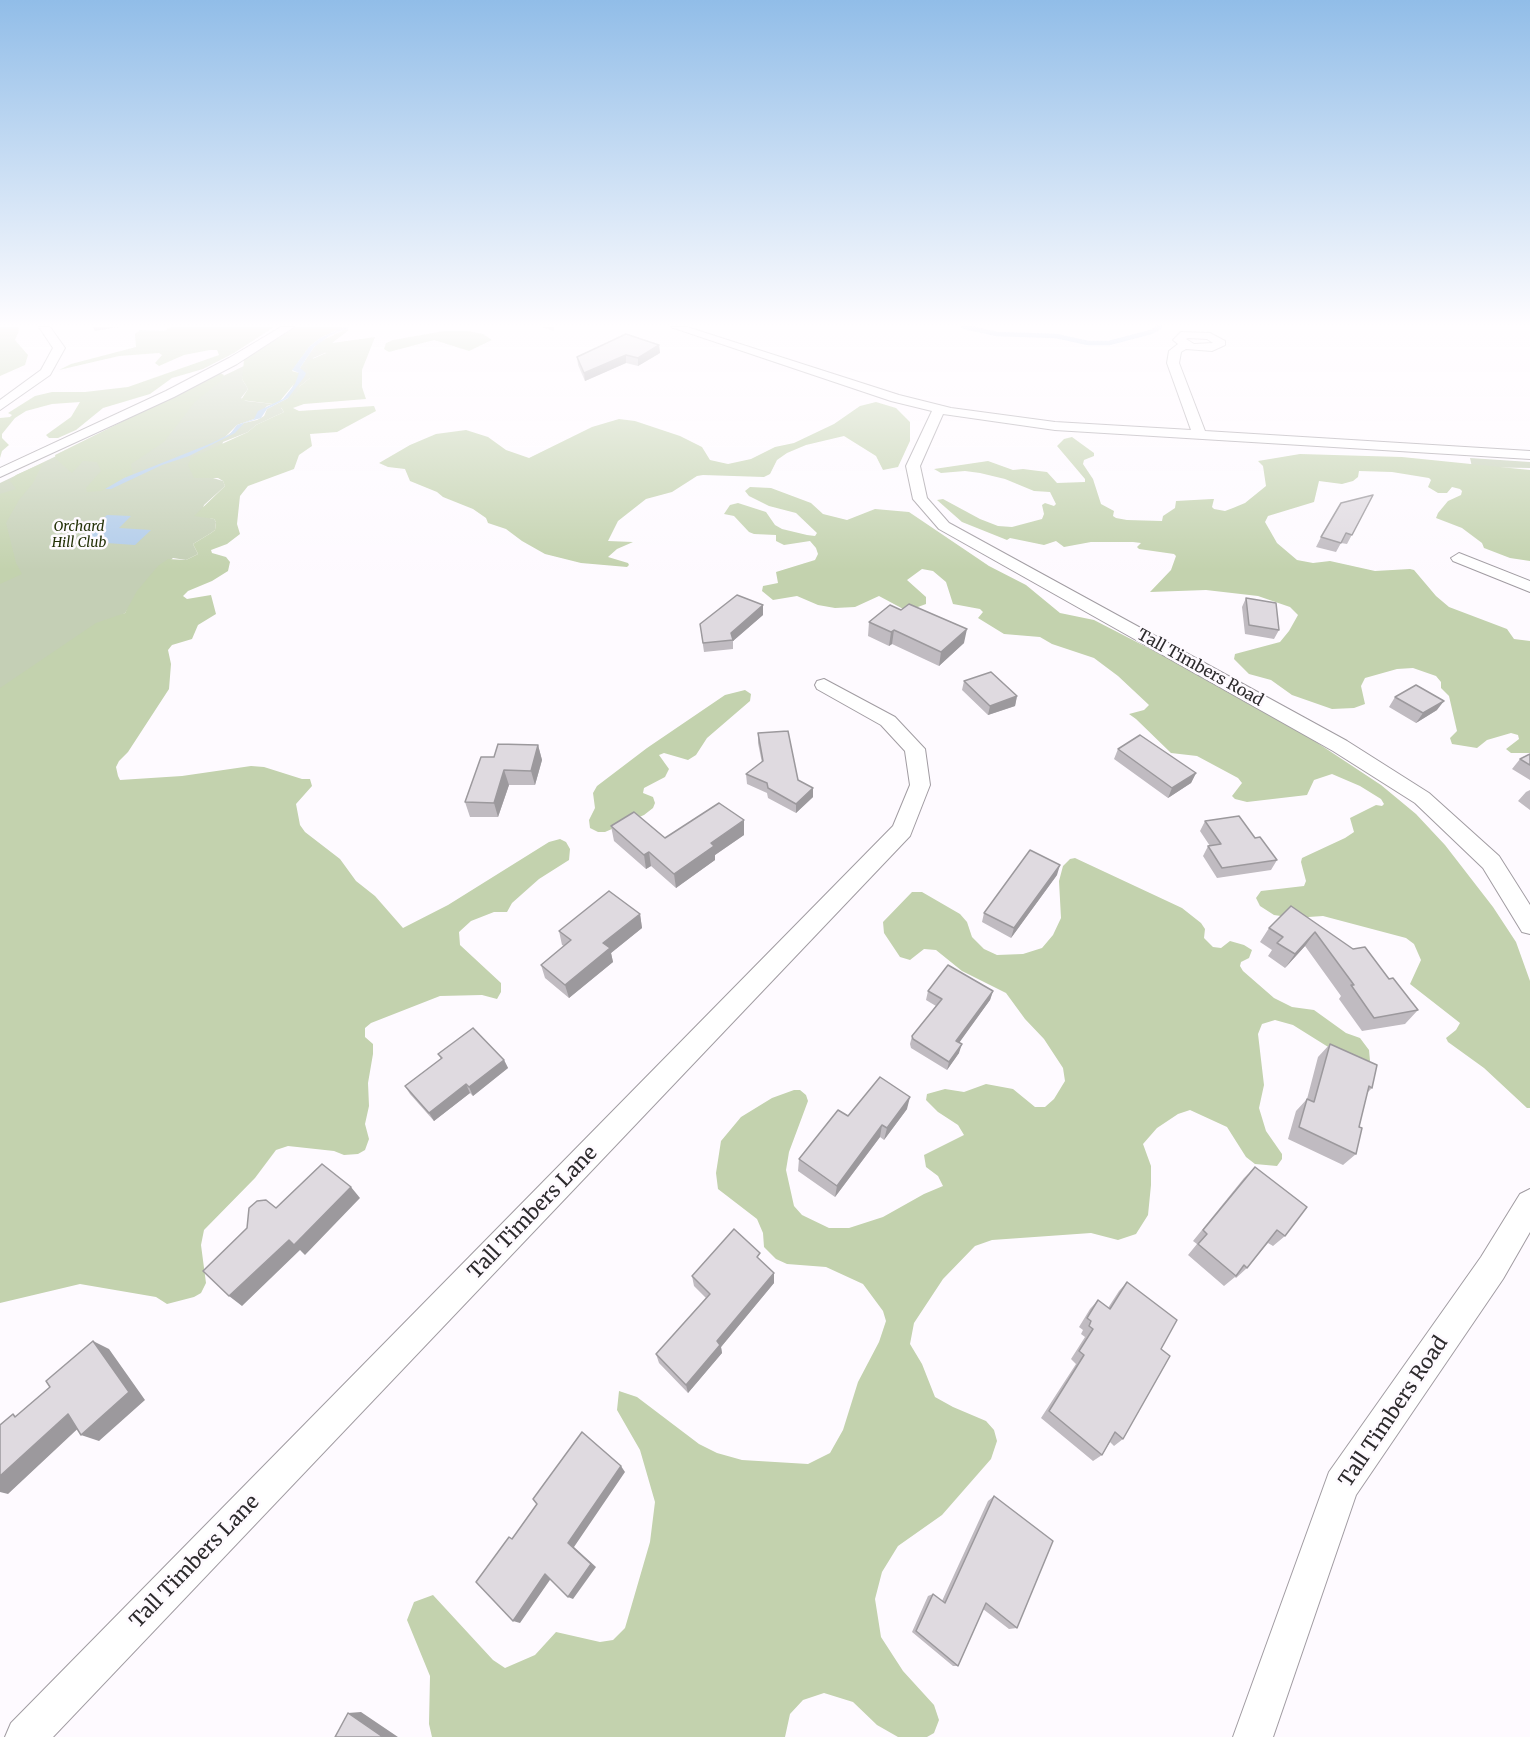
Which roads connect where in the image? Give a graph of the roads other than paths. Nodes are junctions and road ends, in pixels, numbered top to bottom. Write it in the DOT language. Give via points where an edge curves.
graph roads {
  1 [pos="138,408"];
  2 [pos="935,408"];
  3 [pos="1190,408"];
  4 [pos="939,409"];
  5 [pos="1199,434"];
  6 [pos="1530,455"];
  7 [pos="0,473"];
  8 [pos="1459,558"];
  9 [pos="1530,587"];
  10 [pos="824,685"];
  11 [pos="1530,925"];
  12 [pos="1530,1204"];
  13 [pos="25,1737"];
  14 [pos="1253,1737"];
  1 -- 7 [label="street"];
  2 -- 4 [label="street"];
  3 -- 5 [label="street"];
  4 -- 5 [label="street" via="1033,424"];
  4 -- 11 [label="street, Tall Timbers Road" via="913,466 920,499 944,526 1340,746 1422,798 1491,862"];
  5 -- 6 [label="street"];
  8 -- 9 [label="street"];
  10 -- 13 [label="street, Tall Timbers Lane" via="888,721 915,749 920,785 902,830"];
  12 -- 14 [label="street, Tall Timbers Road" via="1492,1268 1342,1485"];
}
